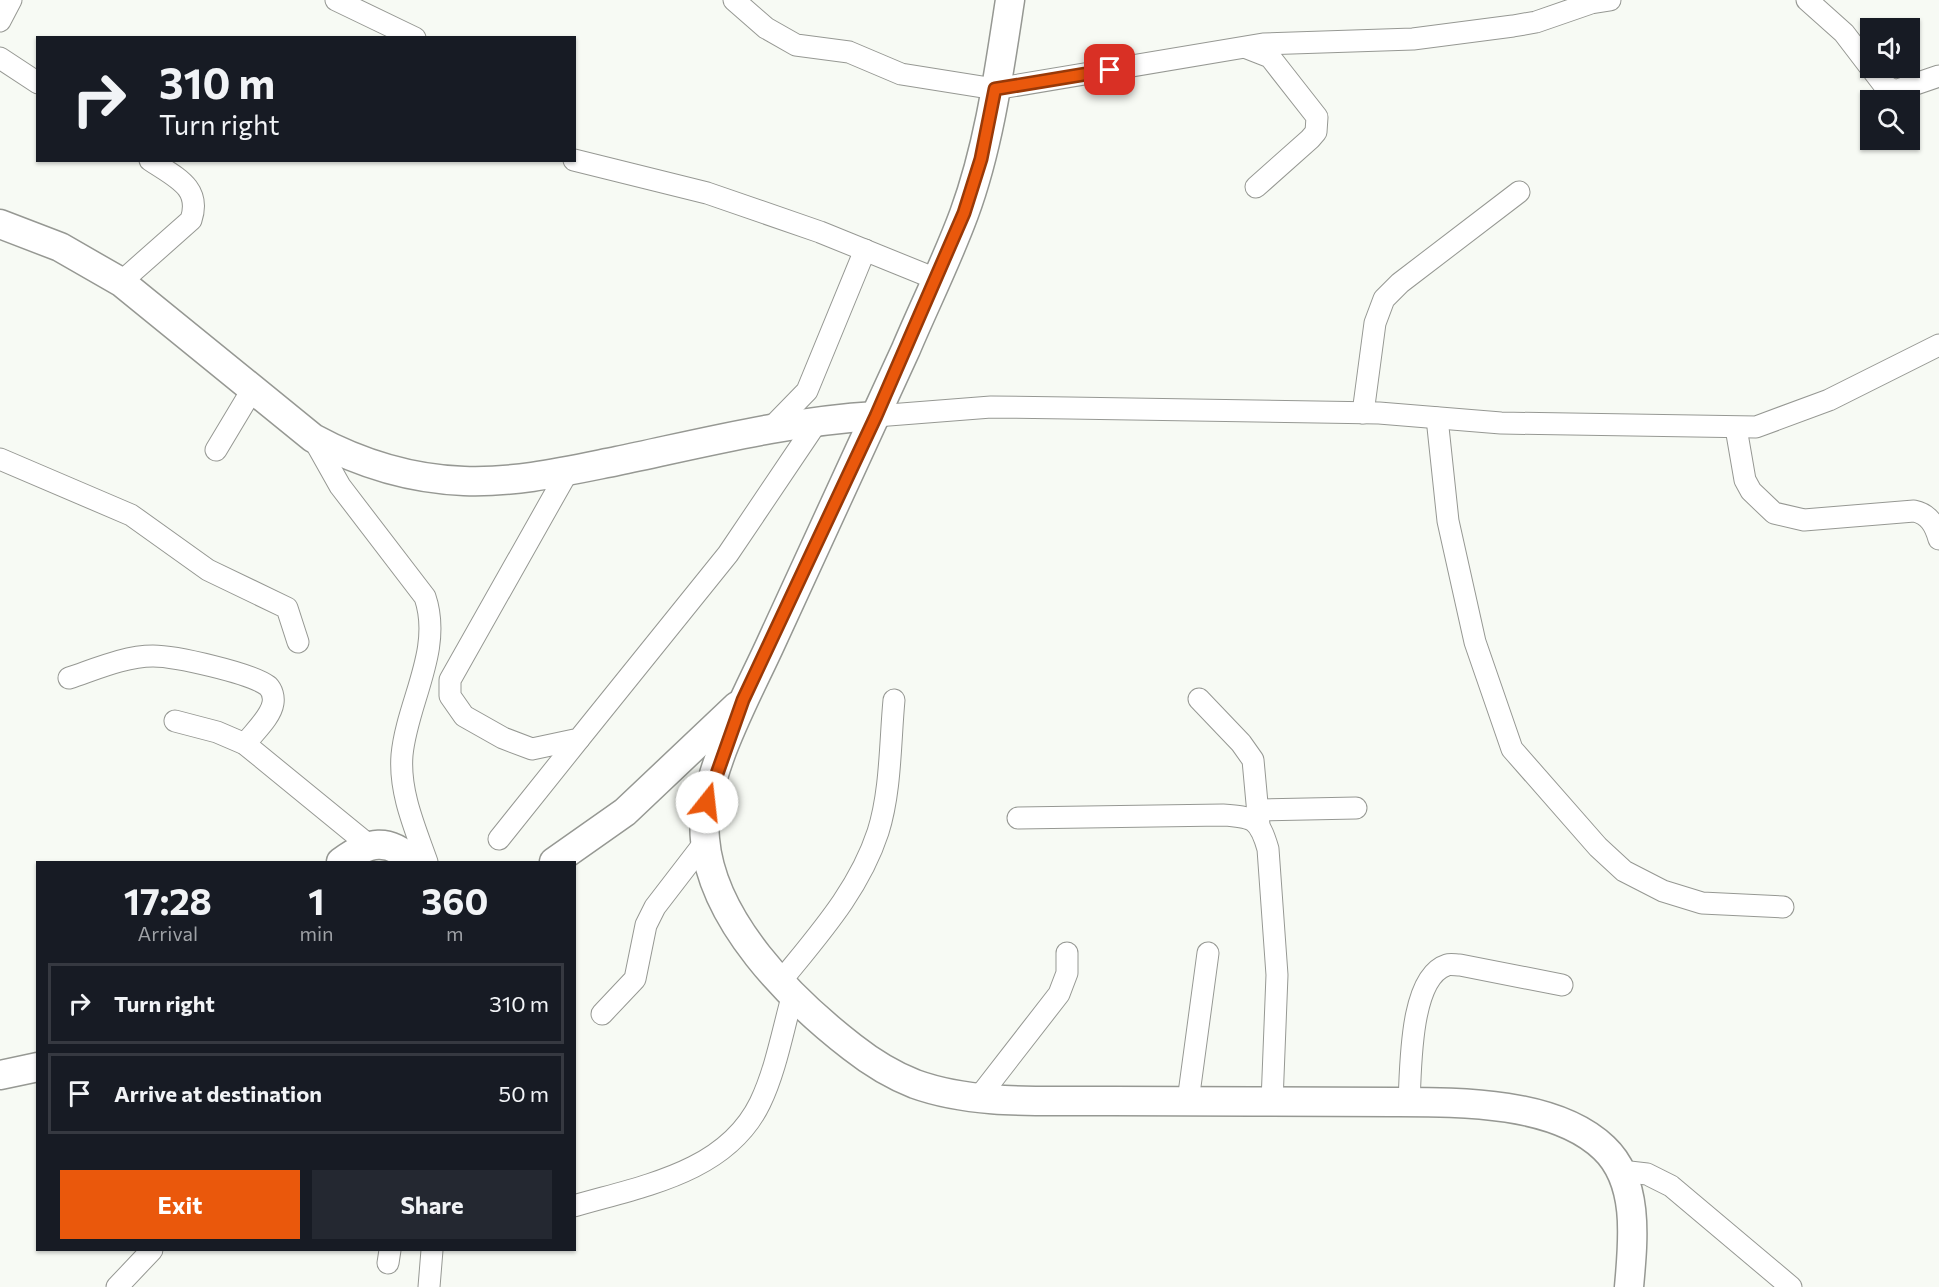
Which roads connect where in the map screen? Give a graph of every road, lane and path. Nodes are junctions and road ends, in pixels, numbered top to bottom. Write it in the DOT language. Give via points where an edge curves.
graph roads {
  1 [pos="11,0"];
  2 [pos="336,0"];
  3 [pos="734,0"];
  4 [pos="1010,0"];
  5 [pos="1610,0"];
  6 [pos="1807,0"];
  7 [pos="0,21"];
  8 [pos="411,36"];
  9 [pos="1244,48"];
  10 [pos="1860,53"];
  11 [pos="0,57"];
  12 [pos="1939,76"];
  13 [pos="1879,78"];
  14 [pos="36,82"];
  15 [pos="995,89"];
  16 [pos="576,160"];
  17 [pos="153,162"];
  18 [pos="1256,187"];
  19 [pos="1519,192"];
  20 [pos="4,233"];
  21 [pos="865,250"];
  22 [pos="936,279"];
  23 [pos="121,282"];
  24 [pos="1939,345"];
  25 [pos="252,390"];
  26 [pos="1363,413"];
  27 [pos="876,416"];
  28 [pos="1437,418"];
  29 [pos="819,419"];
  30 [pos="1736,428"];
  31 [pos="770,429"];
  32 [pos="313,438"];
  33 [pos="216,450"];
  34 [pos="0,459"];
  35 [pos="568,471"];
  36 [pos="1939,539"];
  37 [pos="298,642"];
  38 [pos="69,678"];
  39 [pos="1199,699"];
  40 [pos="743,700"];
  41 [pos="894,700"];
  42 [pos="175,721"];
  43 [pos="579,740"];
  44 [pos="245,744"];
  45 [pos="1356,808"];
  46 [pos="1018,818"];
  47 [pos="1258,818"];
  48 [pos="499,839"];
  49 [pos="705,842"];
  50 [pos="371,847"];
  51 [pos="342,861"];
  52 [pos="413,861"];
  53 [pos="427,861"];
  54 [pos="555,861"];
  55 [pos="1784,907"];
  56 [pos="1067,953"];
  57 [pos="1208,953"];
  58 [pos="1562,985"];
  59 [pos="787,987"];
  60 [pos="603,1014"];
  61 [pos="36,1067"];
  62 [pos="0,1075"];
  63 [pos="979,1097"];
  64 [pos="1188,1101"];
  65 [pos="1272,1102"];
  66 [pos="1409,1102"];
  67 [pos="1621,1171"];
  68 [pos="576,1205"];
  69 [pos="151,1251"];
  70 [pos="432,1251"];
  71 [pos="117,1287"];
  72 [pos="429,1287"];
  73 [pos="1629,1287"];
  74 [pos="1791,1287"];
  1 -- 7 [label="street"];
  2 -- 8 [label="street"];
  3 -- 15 [label="street" via="766,28 796,45 849,52 901,74"];
  4 -- 15 [label="main road"];
  5 -- 9 [label="street" via="1513,27 1413,39 1304,41"];
  6 -- 10 [label="street"];
  9 -- 15 [label="street"];
  9 -- 18 [label="street" via="1270,57 1317,117 1316,132"];
  11 -- 14 [label="street"];
  12 -- 13 [label="street" via="1895,91"];
  15 -- 22 [label="main road" via="981,159 964,213"];
  16 -- 21 [label="street" via="707,193"];
  17 -- 23 [label="street" via="192,192 196,206 192,220"];
  19 -- 26 [label="street" via="1384,299 1375,323"];
  20 -- 23 [label="main road" via="60,247"];
  21 -- 22 [label="street"];
  21 -- 31 [label="street" via="807,391"];
  22 -- 27 [label="main road"];
  23 -- 25 [label="main road"];
  24 -- 30 [label="street" via="1829,400 1774,421"];
  25 -- 32 [label="main road"];
  25 -- 33 [label="street"];
  26 -- 27 [label="street" via="991,407"];
  26 -- 28 [label="street"];
  27 -- 29 [label="main road"];
  27 -- 40 [label="main road"];
  28 -- 30 [label="street"];
  28 -- 55 [label="street" via="1448,521 1474,642 1512,749 1598,848 1624,872 1663,891 1702,903"];
  29 -- 31 [label="main road"];
  29 -- 43 [label="street" via="728,554"];
  30 -- 36 [label="street" via="1745,480 1751,492 1774,513 1804,520 1914,511 1931,520"];
  31 -- 35 [label="main road"];
  32 -- 35 [label="main road" via="346,456 387,469 464,481 522,479"];
  32 -- 53 [label="street" via="340,486 425,597 431,615 431,637 402,753 401,779"];
  34 -- 37 [label="street" via="131,515 208,570 286,608"];
  35 -- 43 [label="street" via="450,680 450,696 464,716 532,749"];
  38 -- 44 [label="street" via="131,658 153,656 198,663 256,680 268,686 273,702"];
  39 -- 47 [label="street" via="1242,743 1253,760"];
  40 -- 49 [label="main road" via="710,788 704,817"];
  40 -- 54 [label="main road" via="625,812"];
  41 -- 59 [label="street" via="875,840 843,905"];
  42 -- 44 [label="street"];
  43 -- 48 [label="street"];
  44 -- 50 [label="street"];
  45 -- 47 [label="street"];
  46 -- 47 [label="street"];
  47 -- 65 [label="street" via="1268,849 1277,975"];
  49 -- 59 [label="main road" via="713,878 735,923"];
  49 -- 60 [label="street" via="650,916 635,979"];
  50 -- 51 [label="main road" via="358,849"];
  50 -- 52 [label="main road" via="382,844 401,849"];
  56 -- 63 [label="street" via="1067,973 1059,994"];
  57 -- 64 [label="street"];
  58 -- 66 [label="street" via="1460,965 1447,965 1433,974 1418,1004"];
  59 -- 63 [label="main road" via="851,1046 884,1070 915,1084"];
  59 -- 68 [label="street" via="760,1102 746,1127 722,1152 664,1180"];
  61 -- 62 [label="main road"];
  63 -- 64 [label="main road"];
  64 -- 65 [label="main road"];
  65 -- 66 [label="main road"];
  66 -- 67 [label="main road" via="1484,1106 1555,1120 1583,1132 1607,1150"];
  67 -- 73 [label="main road" via="1629,1195 1632,1229"];
  67 -- 74 [label="street" via="1647,1174 1671,1186"];
  69 -- 71 [label="street"];
  70 -- 72 [label="street"];
}
